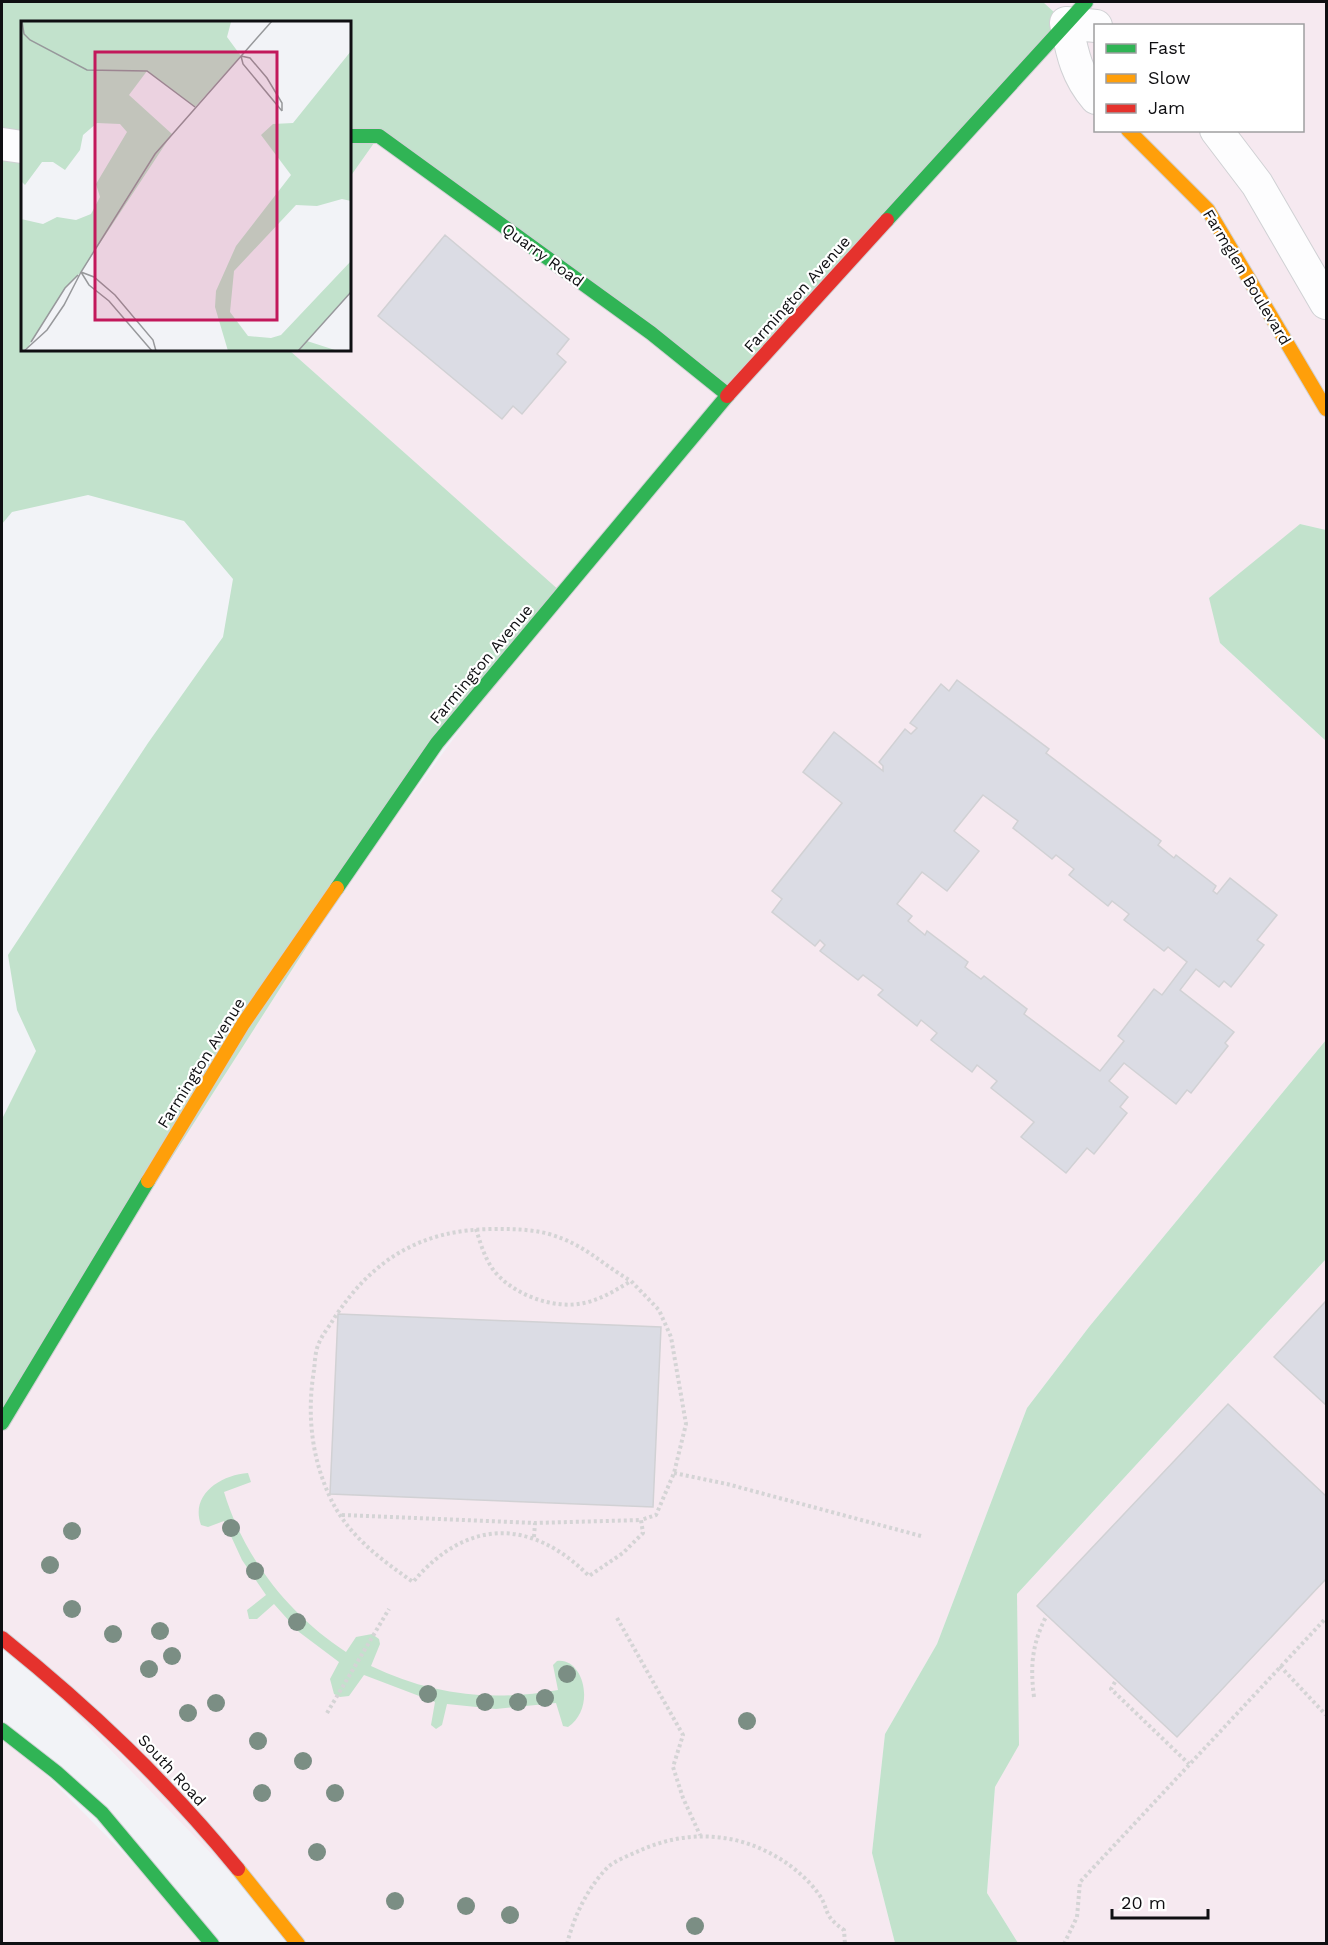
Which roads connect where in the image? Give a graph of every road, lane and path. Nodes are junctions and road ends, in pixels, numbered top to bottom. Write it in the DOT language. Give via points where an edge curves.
graph roads {
  1 [pos="1082,17"];
  2 [pos="1094,97"];
  3 [pos="1130,132"];
  4 [pos="1218,132"];
  5 [pos="351,136"];
  6 [pos="2,144"];
  7 [pos="21,147"];
  8 [pos="1326,303"];
  9 [pos="728,395"];
  10 [pos="1326,409"];
  11 [pos="476,1229"];
  12 [pos="631,1281"];
  13 [pos="2,1423"];
  14 [pos="674,1473"];
  15 [pos="341,1515"];
  16 [pos="641,1520"];
  17 [pos="535,1523"];
  18 [pos="921,1536"];
  19 [pos="534,1537"];
  20 [pos="389,1609"];
  21 [pos="1047,1615"];
  22 [pos="617,1618"];
  23 [pos="1326,1618"];
  24 [pos="2,1638"];
  25 [pos="1280,1666"];
  26 [pos="1115,1682"];
  27 [pos="1035,1697"];
  28 [pos="327,1713"];
  29 [pos="1326,1715"];
  30 [pos="2,1730"];
  31 [pos="1189,1764"];
  32 [pos="700,1834"];
  33 [pos="212,1944"];
  34 [pos="298,1944"];
  35 [pos="567,1944"];
  36 [pos="845,1944"];
  37 [pos="1064,1944"];
  1 -- 2 [label="street" via="1073,58 1081,81"];
  1 -- 9 [label="main road, Farmington Avenue"];
  3 -- 10 [label="main road, Farmglen Boulevard" via="1208,210"];
  4 -- 8 [label="street" via="1257,184"];
  5 -- 9 [label="main road, Quarry Road" via="380,136 651,333"];
  6 -- 7 [label="street"];
  9 -- 13 [label="main road, Farmington Avenue" via="437,743 243,1024"];
  11 -- 12 [label="path" via="524,1229 549,1234 595,1254"];
  11 -- 12 [label="path" via="493,1269 518,1291 539,1299 560,1304 582,1303 606,1296"];
  11 -- 15 [label="path" via="439,1234 391,1255 349,1295 318,1344 310,1415 314,1451 329,1496"];
  12 -- 14 [label="path" via="659,1310 676,1354 686,1424"];
  14 -- 16 [label="path" via="656,1515"];
  14 -- 18 [label="path"];
  15 -- 17 [label="path"];
  15 -- 19 [label="path" via="372,1552 413,1582 426,1566 471,1538 491,1534"];
  16 -- 17 [label="path"];
  16 -- 19 [label="path" via="643,1533 623,1553 589,1576 569,1557"];
  17 -- 19 [label="path"];
  20 -- 28 [label="path"];
  21 -- 27 [label="path" via="1032,1651"];
  22 -- 32 [label="path" via="683,1735 673,1767"];
  23 -- 25 [label="path"];
  24 -- 34 [label="main road, South Road" via="147,1765"];
  25 -- 29 [label="path"];
  25 -- 31 [label="path"];
  26 -- 31 [label="path" via="1111,1689"];
  30 -- 33 [label="main road" via="102,1813"];
  31 -- 37 [label="path" via="1080,1882 1077,1917"];
  32 -- 35 [label="path" via="663,1840 610,1866 573,1922"];
  32 -- 36 [label="path" via="759,1847 786,1862 820,1895 825,1914 844,1930"];
}
